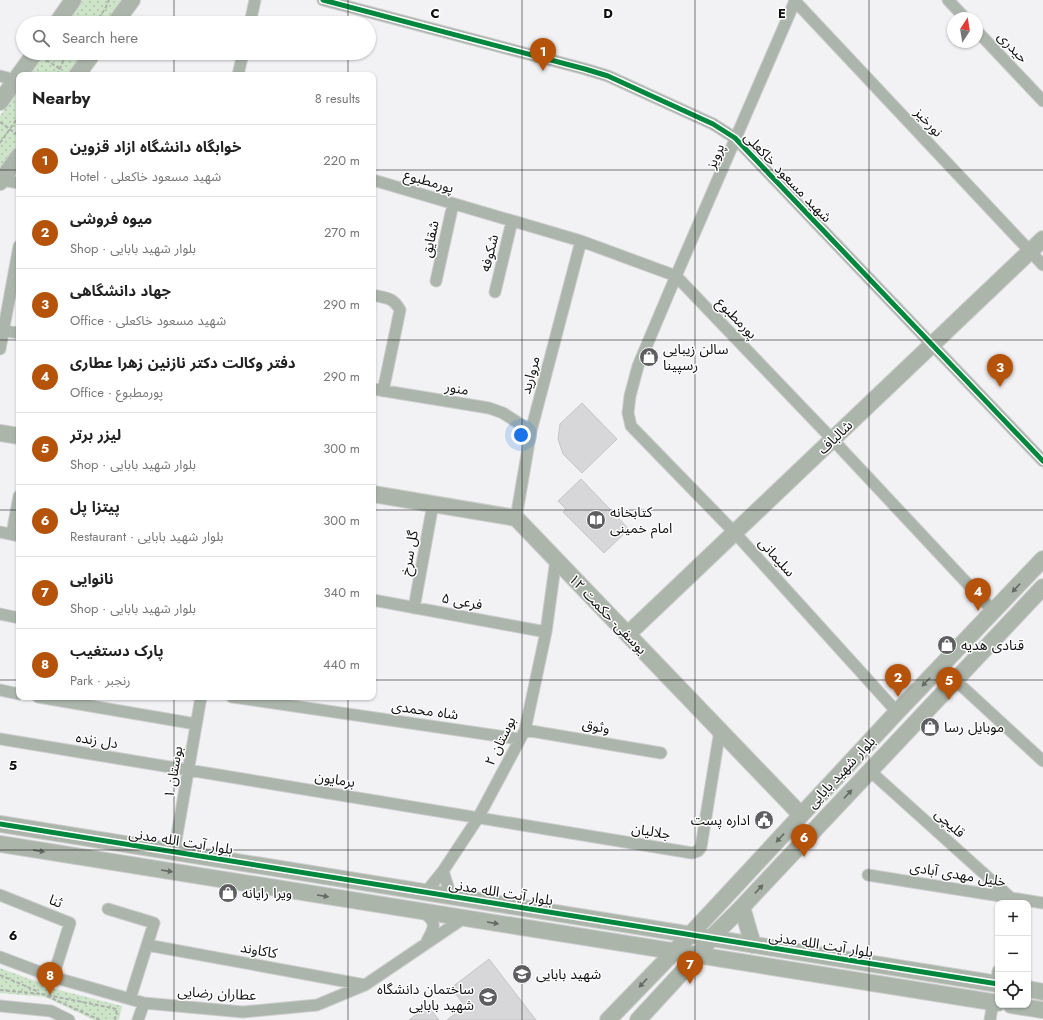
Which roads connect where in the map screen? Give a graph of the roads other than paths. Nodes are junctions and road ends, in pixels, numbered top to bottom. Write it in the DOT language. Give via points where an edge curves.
graph roads {
  1 [pos="73,0"];
  2 [pos="132,0"];
  3 [pos="255,0"];
  4 [pos="323,0"];
  5 [pos="794,0"];
  6 [pos="948,0"];
  7 [pos="959,12"];
  8 [pos="62,16"];
  9 [pos="120,16"];
  10 [pos="252,16"];
  11 [pos="983,37"];
  12 [pos="37,60"];
  13 [pos="88,60"];
  14 [pos="241,60"];
  15 [pos="24,72"];
  16 [pos="79,72"];
  17 [pos="239,72"];
  18 [pos="0,76"];
  19 [pos="16,77"];
  20 [pos="16,80"];
  21 [pos="1043,101"];
  22 [pos="0,102"];
  23 [pos="735,138"];
  24 [pos="16,160"];
  25 [pos="1,181"];
  26 [pos="376,181"];
  27 [pos="16,183"];
  28 [pos="453,204"];
  29 [pos="512,221"];
  30 [pos="1043,239"];
  31 [pos="581,241"];
  32 [pos="1030,251"];
  33 [pos="16,260"];
  34 [pos="1043,265"];
  35 [pos="676,276"];
  36 [pos="436,281"];
  37 [pos="495,292"];
  38 [pos="376,296"];
  39 [pos="1,330"];
  40 [pos="16,332"];
  41 [pos="931,346"];
  42 [pos="0,349"];
  43 [pos="378,390"];
  44 [pos="631,426"];
  45 [pos="531,431"];
  46 [pos="0,433"];
  47 [pos="16,436"];
  48 [pos="833,440"];
  49 [pos="1043,462"];
  50 [pos="376,494"];
  51 [pos="433,504"];
  52 [pos="516,518"];
  53 [pos="0,532"];
  54 [pos="735,533"];
  55 [pos="16,535"];
  56 [pos="556,559"];
  57 [pos="1043,559"];
  58 [pos="1042,590"];
  59 [pos="376,601"];
  60 [pos="414,608"];
  61 [pos="994,612"];
  62 [pos="0,614"];
  63 [pos="16,617"];
  64 [pos="546,632"];
  65 [pos="628,634"];
  66 [pos="955,680"];
  67 [pos="0,690"];
  68 [pos="16,693"];
  69 [pos="56,700"];
  70 [pos="200,700"];
  71 [pos="256,700"];
  72 [pos="897,712"];
  73 [pos="196,724"];
  74 [pos="720,730"];
  75 [pos="522,734"];
  76 [pos="0,739"];
  77 [pos="661,753"];
  78 [pos="1043,761"];
  79 [pos="188,770"];
  80 [pos="870,771"];
  81 [pos="801,815"];
  82 [pos="478,818"];
  83 [pos="0,824"];
  84 [pos="0,844"];
  85 [pos="174,852"];
  86 [pos="295,871"];
  87 [pos="443,871"];
  88 [pos="868,875"];
  89 [pos="291,891"];
  90 [pos="426,892"];
  91 [pos="0,895"];
  92 [pos="453,896"];
  93 [pos="1010,900"];
  94 [pos="1031,902"];
  95 [pos="1043,903"];
  96 [pos="108,908"];
  97 [pos="742,908"];
  98 [pos="423,912"];
  99 [pos="464,918"];
  100 [pos="616,923"];
  101 [pos="689,935"];
  102 [pos="711,938"];
  103 [pos="612,942"];
  104 [pos="426,943"];
  105 [pos="147,945"];
  106 [pos="753,945"];
  107 [pos="645,947"];
  108 [pos="781,949"];
  109 [pos="674,952"];
  110 [pos="698,955"];
  111 [pos="0,957"];
  112 [pos="778,968"];
  113 [pos="656,969"];
  114 [pos="53,977"];
  115 [pos="995,980"];
  116 [pos="365,985"];
  117 [pos="1031,990"];
  118 [pos="1043,992"];
  119 [pos="130,999"];
  120 [pos="144,1003"];
  121 [pos="995,1003"];
  122 [pos="0,1006"];
  123 [pos="1030,1008"];
  124 [pos="1043,1010"];
  125 [pos="69,1020"];
  126 [pos="138,1020"];
  127 [pos="608,1020"];
  128 [pos="638,1020"];
  129 [pos="990,1020"];
  1 -- 8 [label="street"];
  2 -- 9 [label="street"];
  3 -- 10 [label="street"];
  4 -- 23 [label="street, شهید مسعود خاکعلی" via="600,73 713,124"];
  5 -- 23 [label="street, پرویز"];
  5 -- 32 [label="street, نورخیز"];
  6 -- 7 [label="street"];
  11 -- 21 [label="street, حیدری"];
  12 -- 15 [label="street"];
  13 -- 16 [label="street"];
  14 -- 17 [label="street"];
  18 -- 19 [label="street"];
  20 -- 22 [label="street"];
  23 -- 35 [label="street, پرویز"];
  23 -- 41 [label="street, شهید مسعود خاکعلی"];
  24 -- 25 [label="street"];
  25 -- 27 [label="street"];
  26 -- 28 [label="street, پورمطبوع"];
  28 -- 29 [label="street, پورمطبوع"];
  28 -- 36 [label="street, شقایق"];
  29 -- 31 [label="street, پورمطبوع"];
  29 -- 37 [label="street, شکوفه"];
  30 -- 32 [label="street, شالباف"];
  31 -- 35 [label="street, پورمطبوع"];
  31 -- 45 [label="street, مروارید"];
  32 -- 34 [label="street, نورخیز"];
  32 -- 41 [label="street, شالباف"];
  33 -- 39 [label="street"];
  35 -- 44 [label="street, پرویز" via="636,373 628,413"];
  35 -- 48 [label="street, پورمطبوع"];
  38 -- 43 [label="street" via="390,298 396,302 400,310"];
  39 -- 40 [label="street"];
  39 -- 42 [label="street"];
  41 -- 48 [label="street, شالباف"];
  41 -- 49 [label="street, شهید مسعود خاکعلی"];
  43 -- 45 [label="street, منور" via="489,408"];
  44 -- 54 [label="street, سلیمانی"];
  45 -- 52 [label="street, مروارید"];
  46 -- 47 [label="street"];
  48 -- 54 [label="street, شالباف"];
  48 -- 61 [label="street, پورمطبوع"];
  50 -- 51 [label="street"];
  51 -- 52 [label="street"];
  51 -- 60 [label="street, گل سرخ"];
  52 -- 56 [label="street, یوسفی- حکمت ۱۲"];
  53 -- 55 [label="street"];
  54 -- 65 [label="street, شالباف"];
  54 -- 72 [label="street, سلیمانی"];
  56 -- 64 [label="street, بوستان ۲"];
  56 -- 65 [label="street, یوسفی- حکمت ۱۲"];
  57 -- 61 [label="street, بلوار شهید بابایی, one-way"];
  58 -- 66 [label="street, بلوار شهید بابایی"];
  59 -- 60 [label="street, فرعی ۵"];
  60 -- 64 [label="street, فرعی ۵"];
  61 -- 72 [label="street, بلوار شهید بابایی, one-way"];
  62 -- 63 [label="street"];
  64 -- 75 [label="street, بوستان ۲"];
  65 -- 74 [label="street, یوسفی- حکمت ۱۲"];
  66 -- 78 [label="street"];
  66 -- 80 [label="street, بلوار شهید بابایی"];
  67 -- 68 [label="street"];
  69 -- 73 [label="street"];
  70 -- 73 [label="street, بوستان ۱"];
  71 -- 75 [label="street, شاه محمدی"];
  72 -- 81 [label="street, بلوار شهید بابایی"];
  73 -- 79 [label="street, بوستان ۱"];
  74 -- 81 [label="street, یوسفی- حکمت ۱۲"];
  74 -- 82 [label="street, جلالیان" via="701,847 698,851 692,853"];
  75 -- 77 [label="street, وثوق"];
  75 -- 82 [label="street, بوستان ۲"];
  76 -- 79 [label="street, دل زنده"];
  79 -- 82 [label="street, برمایون"];
  79 -- 85 [label="street, بوستان ۱"];
  80 -- 93 [label="street, قلیچی"];
  97 -- 80 [label="street, بلوار شهید بابایی, one-way"];
  81 -- 101 [label="street, بلوار شهید بابایی, one-way"];
  82 -- 87 [label="street, بوستان ۲"];
  83 -- 85 [label="street, بلوار آیت الله مدنی"];
  84 -- 89 [label="street, one-way"];
  85 -- 86 [label="street, بلوار آیت الله مدنی"];
  86 -- 89 [label="street"];
  86 -- 90 [label="street, بلوار آیت الله مدنی"];
  87 -- 90 [label="street, بوستان ۲"];
  87 -- 92 [label="street"];
  88 -- 93 [label="street, خلیل مهدی آبادی"];
  89 -- 98 [label="street, one-way"];
  90 -- 92 [label="street, بلوار آیت الله مدنی"];
  91 -- 114 [label="street, ثنا" via="70,923"];
  92 -- 100 [label="street, بلوار آیت الله مدنی"];
  94 -- 95 [label="street, خلیل مهدی آبادی"];
  96 -- 105 [label="street" via="154,924"];
  97 -- 102 [label="street, بلوار شهید بابایی"];
  97 -- 106 [label="street"];
  98 -- 99 [label="street"];
  98 -- 104 [label="street" via="434,923"];
  99 -- 103 [label="street, one-way"];
  99 -- 104 [label="street, عطاران رضایی"];
  100 -- 101 [label="street, بلوار آیت الله مدنی"];
  100 -- 103 [label="street" via="619,930"];
  101 -- 102 [label="street, بلوار آیت الله مدنی"];
  101 -- 109 [label="street, بلوار شهید بابایی"];
  102 -- 106 [label="street, بلوار آیت الله مدنی"];
  102 -- 110 [label="street, بلوار شهید بابایی"];
  103 -- 107 [label="street"];
  104 -- 116 [label="street, عطاران رضایی"];
  105 -- 116 [label="street, کاکاوند"];
  105 -- 119 [label="street"];
  106 -- 108 [label="street, بلوار آیت الله مدنی"];
  107 -- 109 [label="street"];
  107 -- 113 [label="street" via="653,957"];
  108 -- 112 [label="street" via="777,955"];
  108 -- 115 [label="street, بلوار آیت الله مدنی"];
  109 -- 110 [label="street"];
  109 -- 113 [label="street, بلوار شهید بابایی"];
  110 -- 112 [label="street"];
  110 -- 128 [label="street, بلوار شهید بابایی"];
  111 -- 114 [label="street, عطاران رضایی"];
  112 -- 121 [label="street"];
  113 -- 127 [label="street, بلوار شهید بابایی, one-way"];
  114 -- 119 [label="street, عطاران رضایی"];
  116 -- 120 [label="street, عطاران رضایی" via="317,1005 243,1012"];
  117 -- 118 [label="street"];
  119 -- 120 [label="street, عطاران رضایی"];
  120 -- 126 [label="street"];
  121 -- 129 [label="street"];
  122 -- 125 [label="street" via="51,1011"];
  123 -- 124 [label="street"];
}
